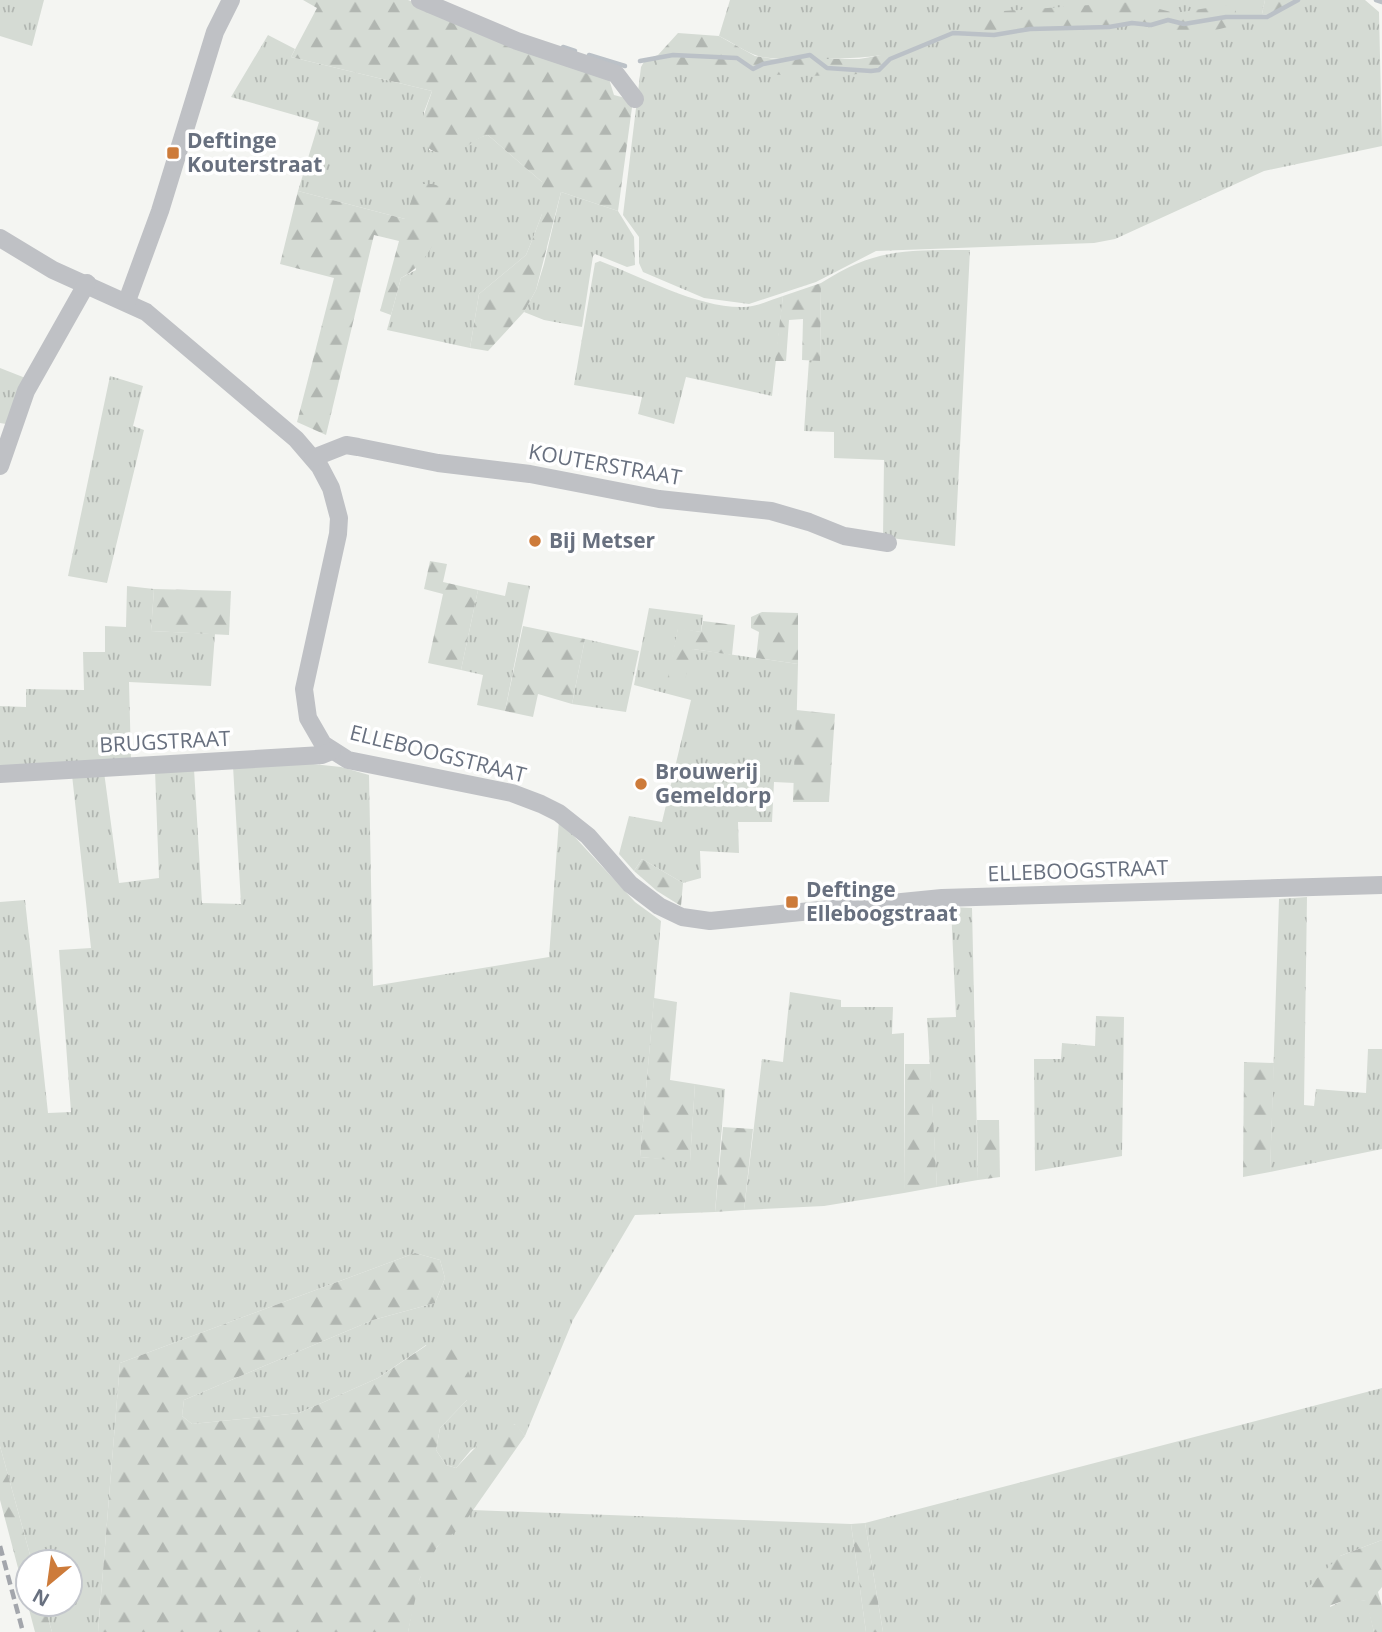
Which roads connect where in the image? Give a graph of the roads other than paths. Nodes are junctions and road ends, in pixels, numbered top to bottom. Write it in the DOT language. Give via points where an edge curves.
graph roads {
  1 [pos="231,0"];
  2 [pos="421,0"];
  3 [pos="635,99"];
  4 [pos="0,237"];
  5 [pos="87,283"];
  6 [pos="127,301"];
  7 [pos="313,458"];
  8 [pos="0,466"];
  9 [pos="888,543"];
  10 [pos="332,751"];
  11 [pos="0,774"];
  12 [pos="1382,885"];
  1 -- 6 [label="street" via="215,33"];
  2 -- 3 [label="street" via="517,41 616,74"];
  4 -- 5 [label="street, ELLEBOOGSTRAAT" via="54,270"];
  5 -- 6 [label="street, ELLEBOOGSTRAAT"];
  5 -- 8 [label="street" via="26,391"];
  6 -- 7 [label="street, ELLEBOOGSTRAAT" via="146,312"];
  7 -- 9 [label="street, KOUTERSTRAAT" via="346,445 659,499 771,511 844,536"];
  7 -- 10 [label="street, ELLEBOOGSTRAAT" via="331,488 339,518 304,689 314,731"];
  10 -- 11 [label="street, BRUGSTRAAT"];
  10 -- 12 [label="street, ELLEBOOGSTRAAT" via="348,760 512,793 541,804 588,836 639,892 673,913 698,920 942,898"];
}
